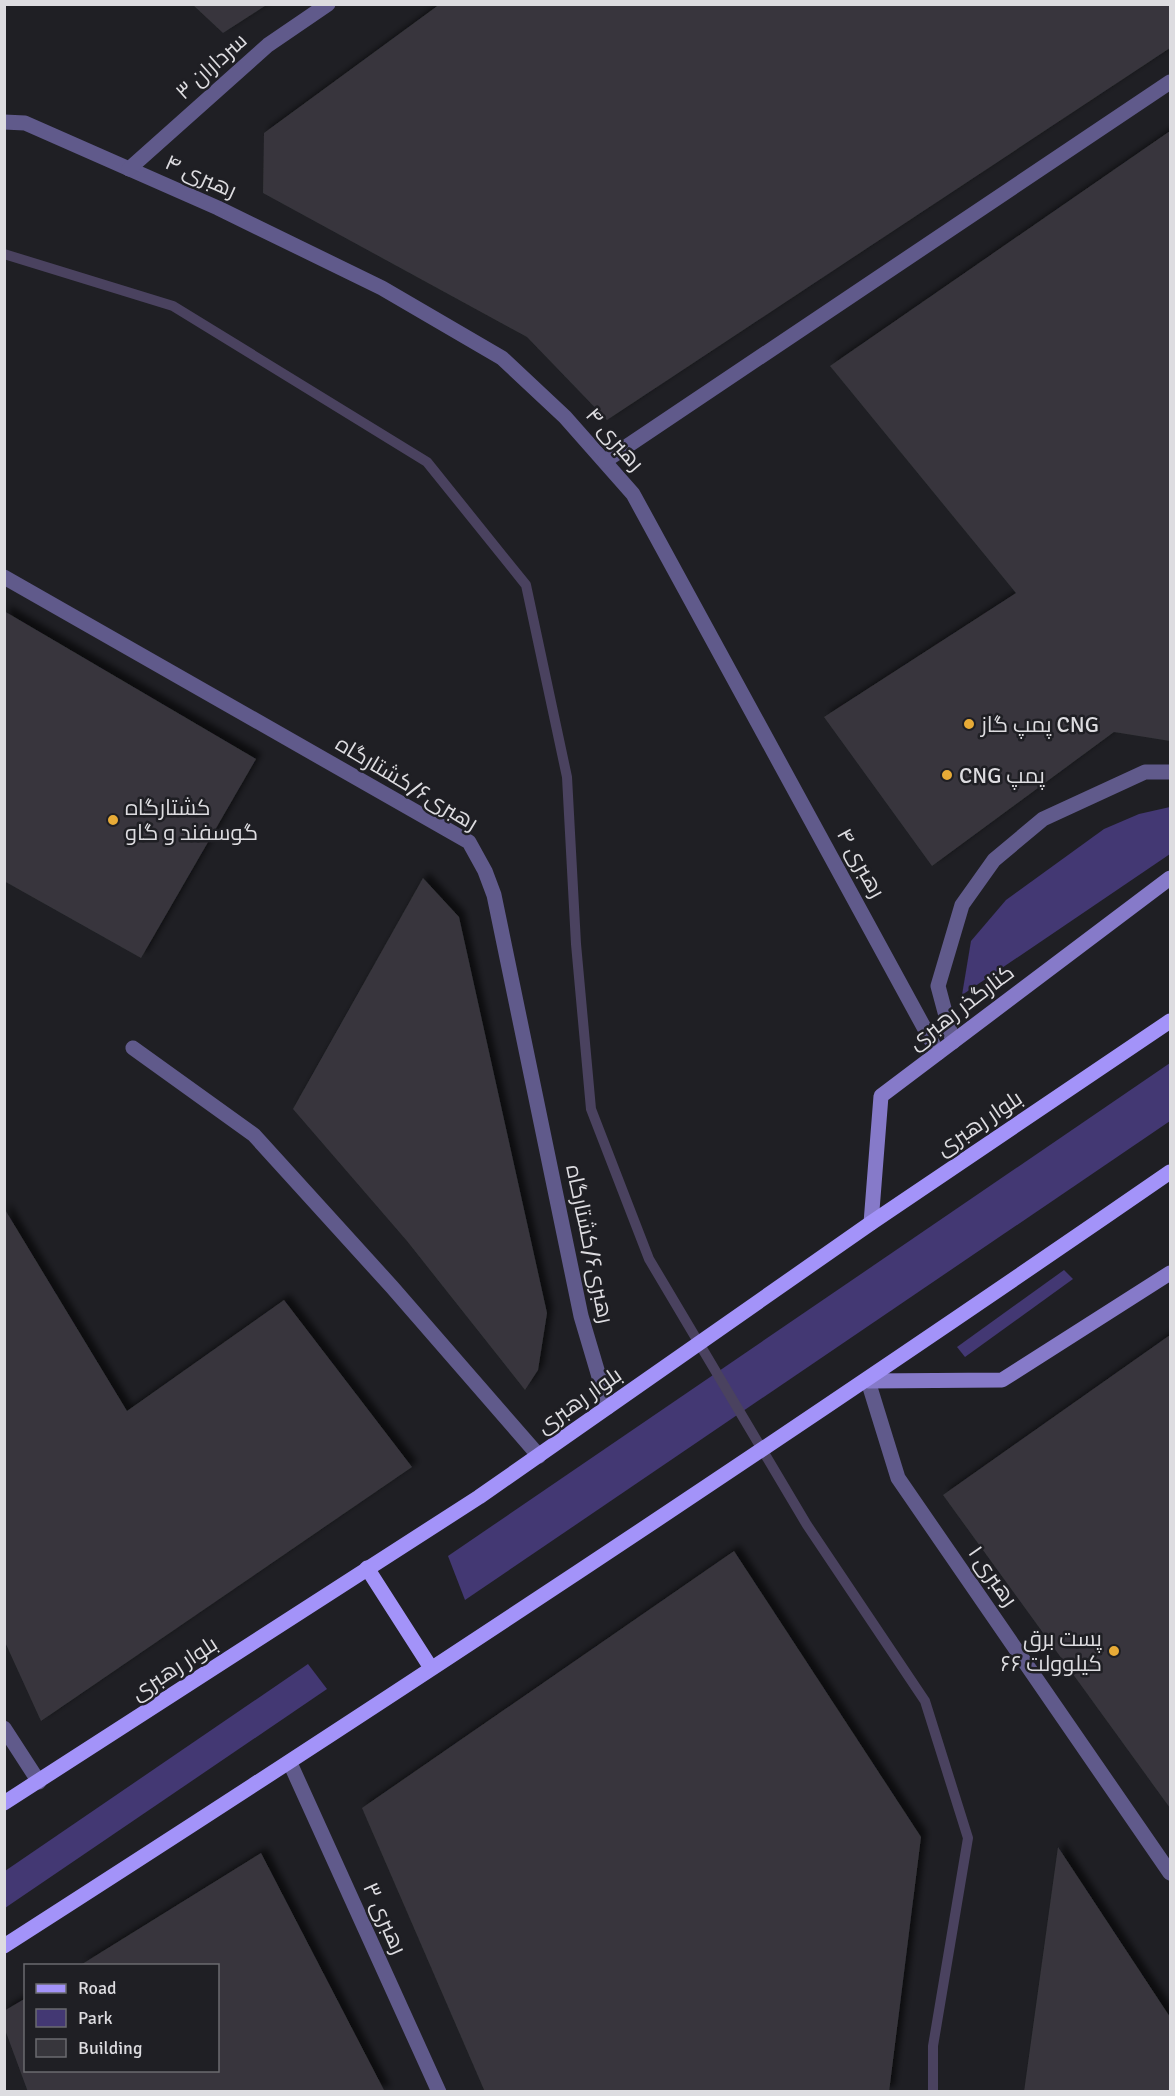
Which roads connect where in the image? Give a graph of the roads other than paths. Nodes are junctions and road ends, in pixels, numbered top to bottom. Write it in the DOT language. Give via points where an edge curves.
graph roads {
  1 [pos="328,4"];
  2 [pos="1170,82"];
  3 [pos="4,122"];
  4 [pos="129,168"];
  5 [pos="604,461"];
  6 [pos="4,577"];
  7 [pos="1170,772"];
  8 [pos="1170,878"];
  9 [pos="1170,1021"];
  10 [pos="953,1042"];
  11 [pos="133,1048"];
  12 [pos="938,1053"];
  13 [pos="1170,1172"];
  14 [pos="871,1223"];
  15 [pos="1170,1273"];
  16 [pos="868,1381"];
  17 [pos="614,1403"];
  18 [pos="539,1456"];
  19 [pos="367,1568"];
  20 [pos="431,1668"];
  21 [pos="4,1728"];
  22 [pos="290,1763"];
  23 [pos="39,1782"];
  24 [pos="4,1803"];
  25 [pos="1170,1873"];
  26 [pos="4,1946"];
  27 [pos="439,2091"];
  1 -- 4 [label="street, سرداران ۳" via="268,45"];
  2 -- 5 [label="street"];
  3 -- 4 [label="street, رهبری ۴" via="25,123"];
  4 -- 5 [label="street, رهبری ۴" via="382,288 502,358 565,417"];
  5 -- 12 [label="street, رهبری ۴" via="633,494"];
  6 -- 17 [label="street, رهبری۶/کشتارگاه" via="469,842 494,895 581,1316"];
  7 -- 10 [label="street" via="1145,772 1043,819 994,860 962,905 938,986"];
  8 -- 10 [label="street, کنارگذر رهبری"];
  9 -- 14 [label="main road, بلوار رهبری"];
  10 -- 12 [label="street, کنارگذر رهبری"];
  11 -- 18 [label="street" via="254,1135 393,1287"];
  12 -- 14 [label="street, کنارگذر رهبری" via="881,1096"];
  13 -- 16 [label="main road"];
  14 -- 17 [label="main road, بلوار رهبری"];
  15 -- 16 [label="street" via="1002,1380"];
  16 -- 20 [label="main road"];
  16 -- 25 [label="street, رهبری ۱" via="898,1478"];
  17 -- 18 [label="main road, بلوار رهبری"];
  18 -- 19 [label="main road, بلوار رهبری"];
  19 -- 20 [label="main road"];
  19 -- 23 [label="main road, بلوار رهبری"];
  20 -- 22 [label="main road"];
  21 -- 23 [label="street"];
  22 -- 26 [label="main road"];
  22 -- 27 [label="street, رهبری ۳"];
  23 -- 24 [label="main road, بلوار رهبری"];
}
